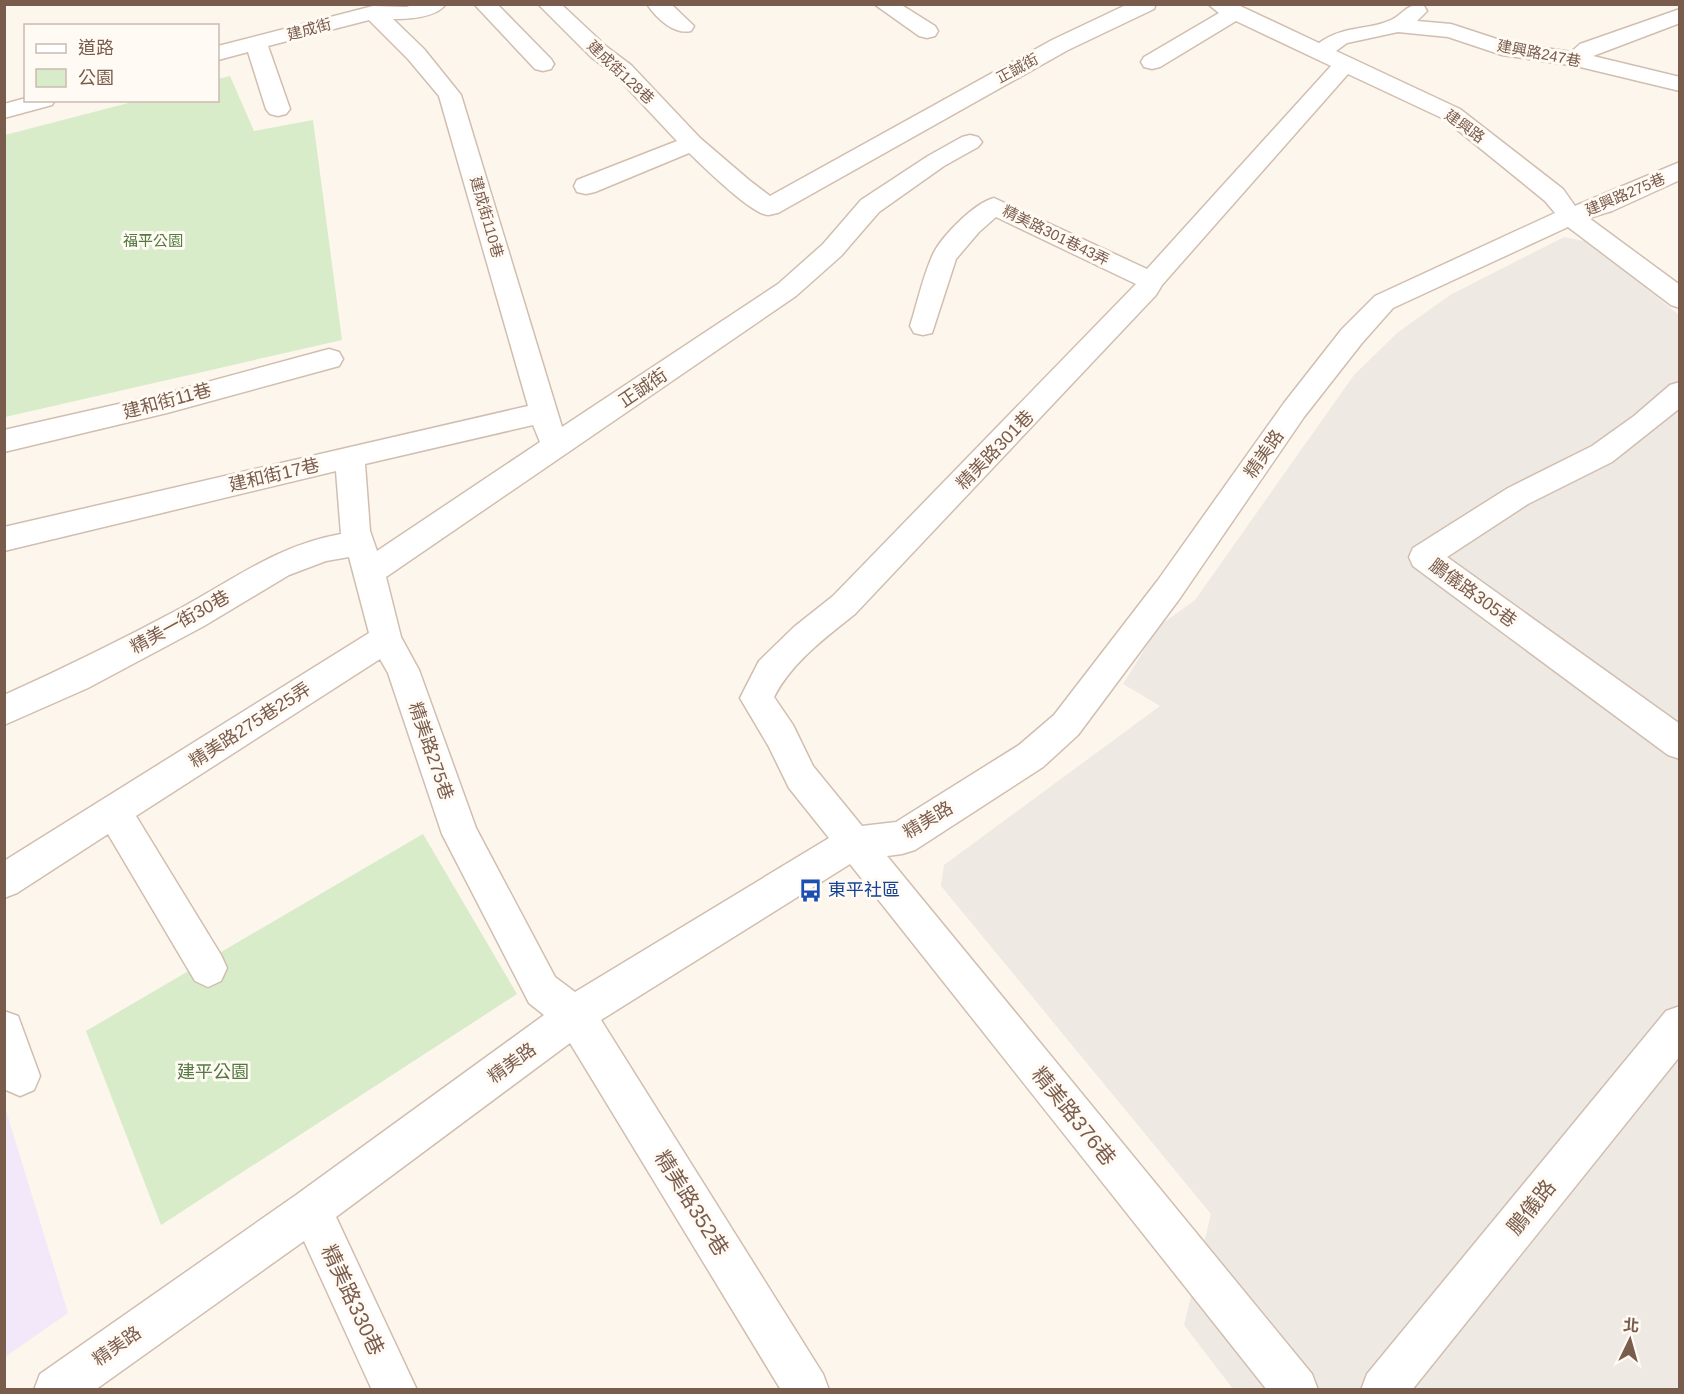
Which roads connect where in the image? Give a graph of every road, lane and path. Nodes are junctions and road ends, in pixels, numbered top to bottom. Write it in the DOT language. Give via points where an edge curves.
graph roads {
  1 [pos="436,4"];
  2 [pos="484,4"];
  3 [pos="548,4"];
  4 [pos="657,4"];
  5 [pos="884,4"];
  6 [pos="1146,4"];
  7 [pos="1425,4"];
  8 [pos="1226,9"];
  9 [pos="373,12"];
  10 [pos="1680,15"];
  11 [pos="1398,25"];
  12 [pos="683,26"];
  13 [pos="927,31"];
  14 [pos="256,43"];
  15 [pos="219,53"];
  16 [pos="1318,53"];
  17 [pos="1576,59"];
  18 [pos="1152,62"];
  19 [pos="543,64"];
  20 [pos="1344,65"];
  21 [pos="1680,84"];
  22 [pos="37,102"];
  23 [pos="278,109"];
  24 [pos="4,111"];
  25 [pos="970,142"];
  26 [pos="692,143"];
  27 [pos="860,156"];
  28 [pos="1680,170"];
  29 [pos="900,185"];
  30 [pos="586,186"];
  31 [pos="769,207"];
  32 [pos="1570,216"];
  33 [pos="1151,281"];
  34 [pos="1680,299"];
  35 [pos="923,326"];
  36 [pos="329,358"];
  37 [pos="1680,392"];
  38 [pos="544,413"];
  39 [pos="4,441"];
  40 [pos="554,448"];
  41 [pos="350,457"];
  42 [pos="4,539"];
  43 [pos="359,543"];
  44 [pos="369,572"];
  45 [pos="386,639"];
  46 [pos="4,711"];
  47 [pos="1680,744"];
  48 [pos="114,812"];
  49 [pos="853,843"];
  50 [pos="4,881"];
  51 [pos="208,969"];
  52 [pos="576,1016"];
  53 [pos="1680,1025"];
  54 [pos="4,1029"];
  55 [pos="20,1076"];
  56 [pos="310,1210"];
  57 [pos="56,1389"];
  58 [pos="395,1389"];
  59 [pos="807,1389"];
  60 [pos="1296,1389"];
  61 [pos="1383,1389"];
  1 -- 9 [label="street, 建成街" via="409,14"];
  2 -- 19 [label="street"];
  3 -- 26 [label="street, 建成街128巷" via="623,70"];
  4 -- 12 [label="street"];
  5 -- 13 [label="street"];
  6 -- 27 [label="street, 正誠街" via="1060,45"];
  7 -- 11 [label="street"];
  8 -- 16 [label="street, 建興路"];
  8 -- 18 [label="street"];
  9 -- 14 [label="street, 建成街"];
  9 -- 38 [label="street, 建成街110巷" via="450,94"];
  10 -- 17 [label="street" via="1588,49"];
  11 -- 16 [label="street" via="1340,38"];
  11 -- 17 [label="street, 建興路247巷" via="1451,31 1502,48"];
  14 -- 15 [label="street, 建成街"];
  14 -- 23 [label="street"];
  16 -- 20 [label="street, 建興路"];
  17 -- 21 [label="street, 建興路247巷"];
  20 -- 32 [label="street, 建興路" via="1452,114 1554,195"];
  20 -- 33 [label="street, 精美路301巷"];
  22 -- 24 [label="street"];
  25 -- 29 [label="street, 正誠街"];
  26 -- 30 [label="street"];
  26 -- 31 [label="street, 建成街128巷"];
  27 -- 29 [label="street"];
  27 -- 31 [label="street, 正誠街"];
  28 -- 32 [label="street, 建興路275巷"];
  29 -- 40 [label="street, 正誠街" via="870,206 832,250 787,290"];
  32 -- 34 [label="street, 建興路"];
  32 -- 49 [label="street, 精美路" via="1384,302 1294,410 1169,589 1066,725 1031,756 902,838"];
  33 -- 35 [label="street, 精美路301巷43弄" via="994,206 970,226 944,257"];
  33 -- 49 [label="street, 精美路301巷" via="928,520 771,671 757,698 801,777"];
  36 -- 39 [label="street, 建和街11巷" via="167,403"];
  37 -- 47 [label="street, 鵬儀路305巷" via="1602,454 1518,496 1424,557"];
  38 -- 40 [label="street, 建成街110巷"];
  38 -- 41 [label="street, 建和街17巷"];
  40 -- 44 [label="street, 正誠街"];
  41 -- 42 [label="street, 建和街17巷"];
  41 -- 43 [label="street, 精美路275巷"];
  43 -- 44 [label="street, 精美路275巷"];
  43 -- 46 [label="street, 精美一街30巷" via="324,549 278,566 193,617"];
  44 -- 45 [label="street, 精美路275巷"];
  45 -- 48 [label="street, 精美路275巷25弄"];
  45 -- 52 [label="street, 精美路275巷" via="403,670 460,834 542,990"];
  48 -- 50 [label="street, 精美路275巷25弄"];
  48 -- 51 [label="street"];
  49 -- 52 [label="street, 精美路"];
  49 -- 60 [label="street, 精美路376巷"];
  52 -- 56 [label="street, 精美路"];
  52 -- 59 [label="street, 精美路352巷"];
  53 -- 61 [label="street, 鵬儀路"];
  54 -- 55 [label="street"];
  56 -- 57 [label="street, 精美路"];
  56 -- 58 [label="street, 精美路330巷"];
}
